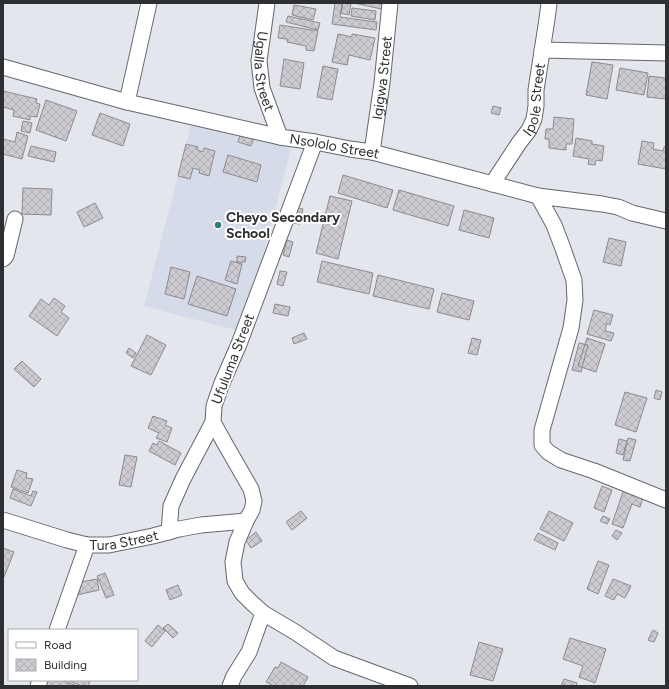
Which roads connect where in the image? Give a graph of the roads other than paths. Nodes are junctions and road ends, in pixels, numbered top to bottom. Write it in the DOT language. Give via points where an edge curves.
graph roads {
  1 [pos="149,3"];
  2 [pos="267,3"];
  3 [pos="390,3"];
  4 [pos="548,3"];
  5 [pos="542,50"];
  6 [pos="666,53"];
  7 [pos="3,67"];
  8 [pos="127,102"];
  9 [pos="280,137"];
  10 [pos="315,142"];
  11 [pos="372,152"];
  12 [pos="492,184"];
  13 [pos="538,196"];
  14 [pos="15,219"];
  15 [pos="666,221"];
  16 [pos="3,259"];
  17 [pos="213,422"];
  18 [pos="666,500"];
  19 [pos="3,520"];
  20 [pos="246,521"];
  21 [pos="170,532"];
  22 [pos="87,545"];
  23 [pos="263,613"];
  24 [pos="57,629"];
  25 [pos="230,686"];
  26 [pos="410,686"];
  1 -- 8 [label="street"];
  2 -- 9 [label="street, Ugalla Street" via="260,61 262,88"];
  3 -- 11 [label="street, Igigwa Street"];
  4 -- 5 [label="street, Ipole Street"];
  5 -- 6 [label="street"];
  5 -- 12 [label="street, Ipole Street" via="534,119"];
  7 -- 8 [label="street, Nsololo Street"];
  8 -- 9 [label="street, Nsololo Street"];
  9 -- 10 [label="street, Nsololo Street"];
  10 -- 11 [label="street, Nsololo Street"];
  10 -- 17 [label="street, Ufuluma Street" via="222,384 214,406"];
  11 -- 12 [label="street, Nsololo Street"];
  12 -- 13 [label="street, Nsololo Street"];
  13 -- 15 [label="street, Nsololo Street" via="618,207"];
  13 -- 18 [label="street" via="562,246 574,280 575,300 571,328 542,430 542,444 548,452 561,460"];
  14 -- 16 [label="street" via="6,256"];
  17 -- 20 [label="street, Ufuluma Street" via="251,489 254,501"];
  17 -- 21 [label="street" via="171,506"];
  19 -- 22 [label="street, Tura Street"];
  20 -- 21 [label="street, Tura Street" via="201,525"];
  20 -- 23 [label="street, Ufuluma Street" via="237,542 233,562 234,581 242,593"];
  21 -- 22 [label="street, Tura Street" via="109,544"];
  22 -- 24 [label="street"];
  23 -- 25 [label="street" via="249,652"];
  23 -- 26 [label="street, Ufuluma Street" via="334,658"];
}
